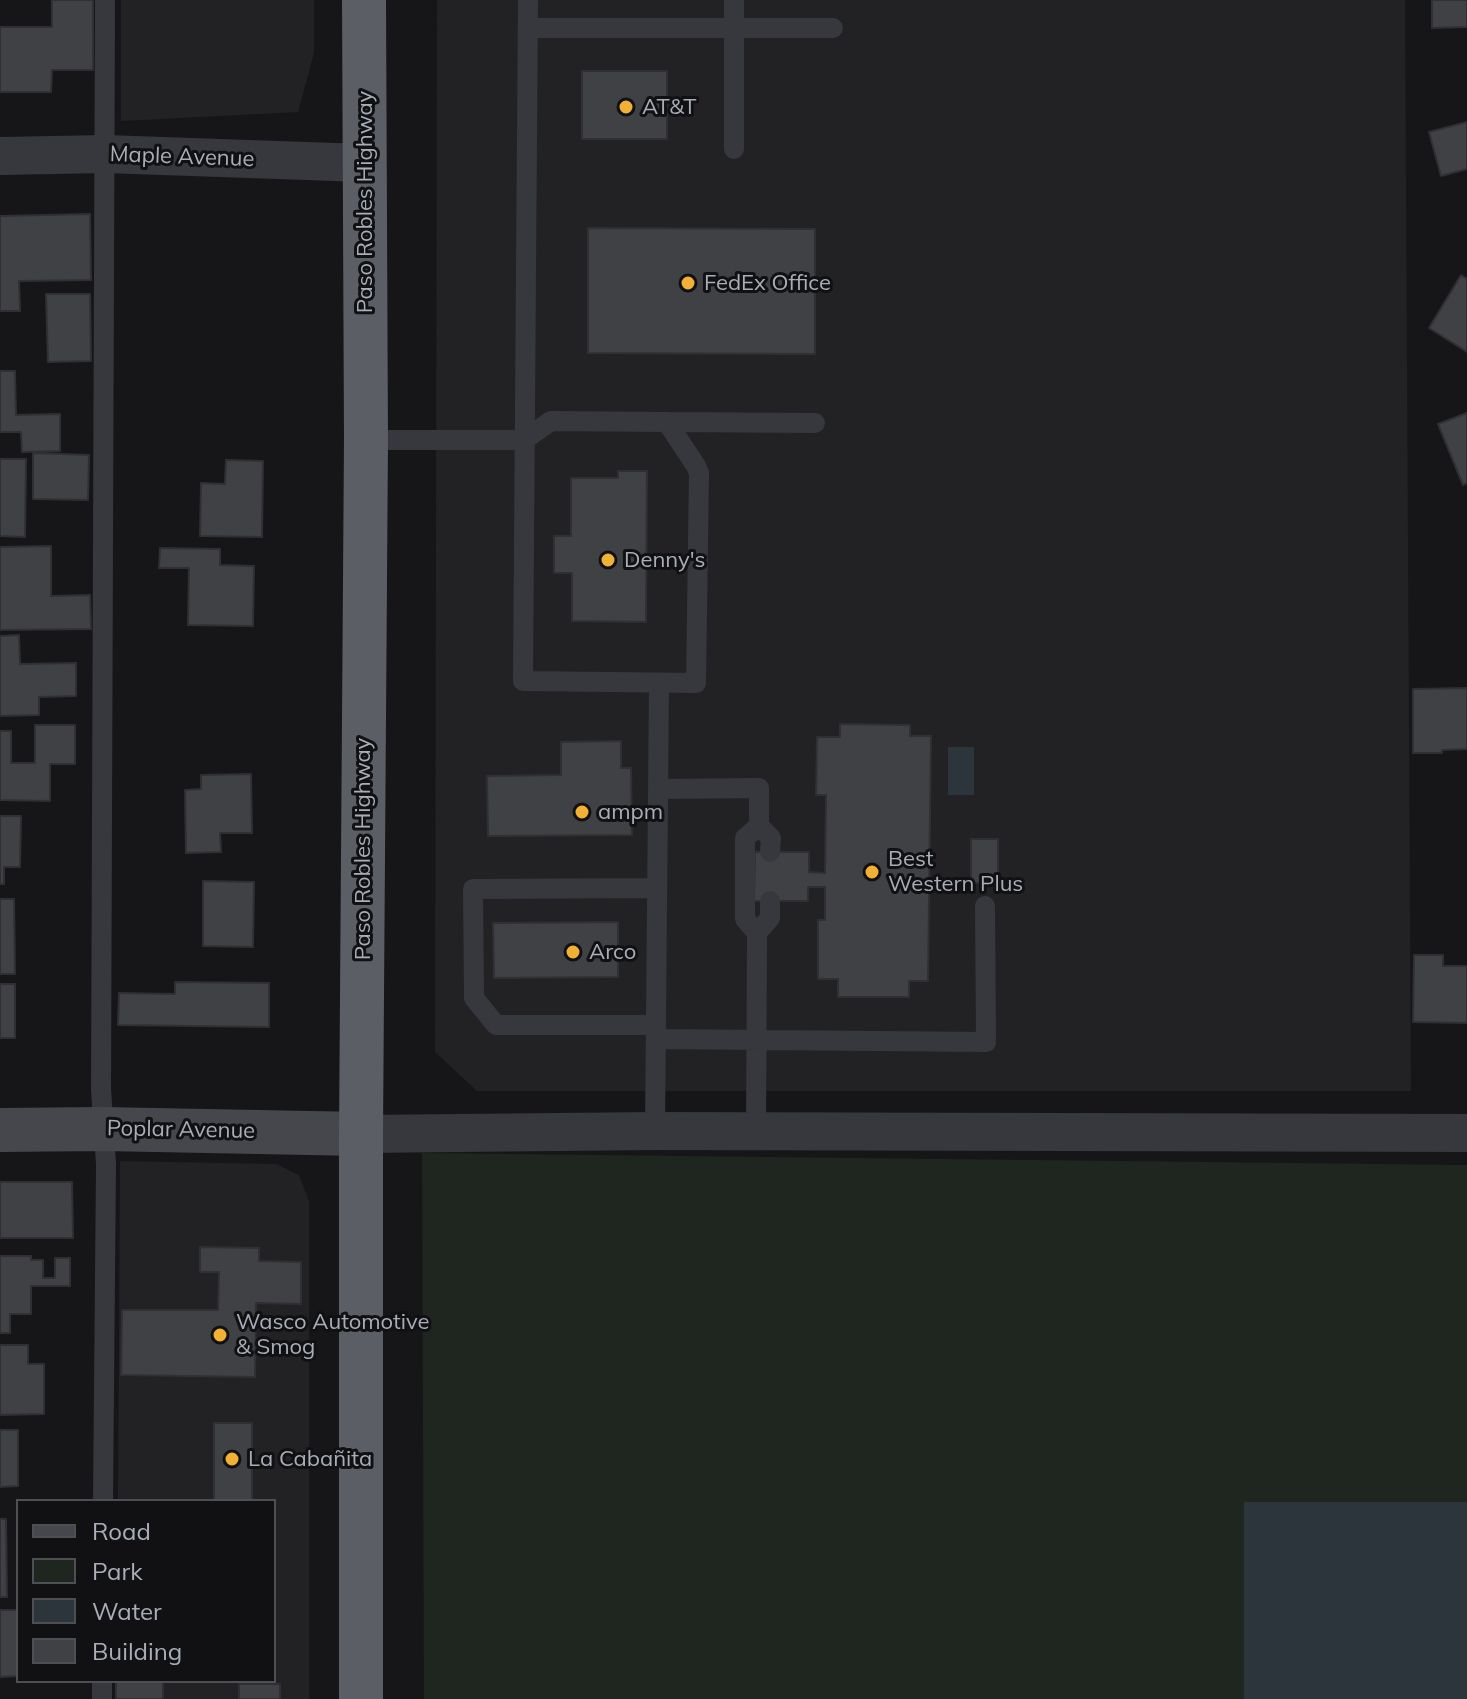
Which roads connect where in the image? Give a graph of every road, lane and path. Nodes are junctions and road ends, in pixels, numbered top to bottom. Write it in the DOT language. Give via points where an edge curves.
graph roads {
  1 [pos="105,0"];
  2 [pos="364,0"];
  3 [pos="528,0"];
  4 [pos="734,0"];
  5 [pos="528,28"];
  6 [pos="734,28"];
  7 [pos="833,28"];
  8 [pos="734,149"];
  9 [pos="105,154"];
  10 [pos="0,156"];
  11 [pos="364,163"];
  12 [pos="667,422"];
  13 [pos="815,423"];
  14 [pos="366,440"];
  15 [pos="524,440"];
  16 [pos="659,683"];
  17 [pos="658,789"];
  18 [pos="759,826"];
  19 [pos="770,852"];
  20 [pos="657,888"];
  21 [pos="770,901"];
  22 [pos="985,906"];
  23 [pos="757,933"];
  24 [pos="656,1032"];
  25 [pos="757,1040"];
  26 [pos="103,1129"];
  27 [pos="0,1130"];
  28 [pos="655,1131"];
  29 [pos="756,1131"];
  30 [pos="1467,1133"];
  31 [pos="361,1134"];
  32 [pos="103,1499"];
  33 [pos="361,1699"];
  1 -- 9 [label="lane"];
  2 -- 11 [label="highway, Paso Robles Highway"];
  3 -- 5 [label="lane"];
  4 -- 6 [label="lane"];
  5 -- 6 [label="lane"];
  5 -- 15 [label="lane"];
  6 -- 7 [label="lane"];
  6 -- 8 [label="lane"];
  9 -- 10 [label="street, Maple Avenue"];
  9 -- 11 [label="street, Maple Avenue"];
  9 -- 26 [label="lane"];
  11 -- 14 [label="highway, Paso Robles Highway"];
  12 -- 13 [label="lane"];
  12 -- 15 [label="lane" via="551,421"];
  12 -- 16 [label="lane" via="699,473 696,683"];
  14 -- 15 [label="lane"];
  14 -- 31 [label="highway, Paso Robles Highway"];
  15 -- 16 [label="lane" via="523,681"];
  16 -- 17 [label="lane"];
  17 -- 18 [label="lane" via="759,788"];
  17 -- 20 [label="lane"];
  18 -- 19 [label="lane" via="771,838"];
  18 -- 23 [label="lane" via="745,838 745,919"];
  20 -- 24 [label="lane"];
  20 -- 24 [label="lane" via="473,889 474,998 496,1025"];
  21 -- 23 [label="lane" via="770,918"];
  22 -- 25 [label="lane" via="986,1042"];
  23 -- 25 [label="lane"];
  24 -- 25 [label="lane"];
  24 -- 28 [label="lane"];
  25 -- 29 [label="lane"];
  26 -- 27 [label="main road, Poplar Avenue"];
  26 -- 31 [label="main road, Poplar Avenue"];
  26 -- 32 [label="lane"];
  28 -- 29 [label="street"];
  28 -- 31 [label="street"];
  29 -- 30 [label="street"];
  31 -- 33 [label="highway, Paso Robles Highway"];
}
